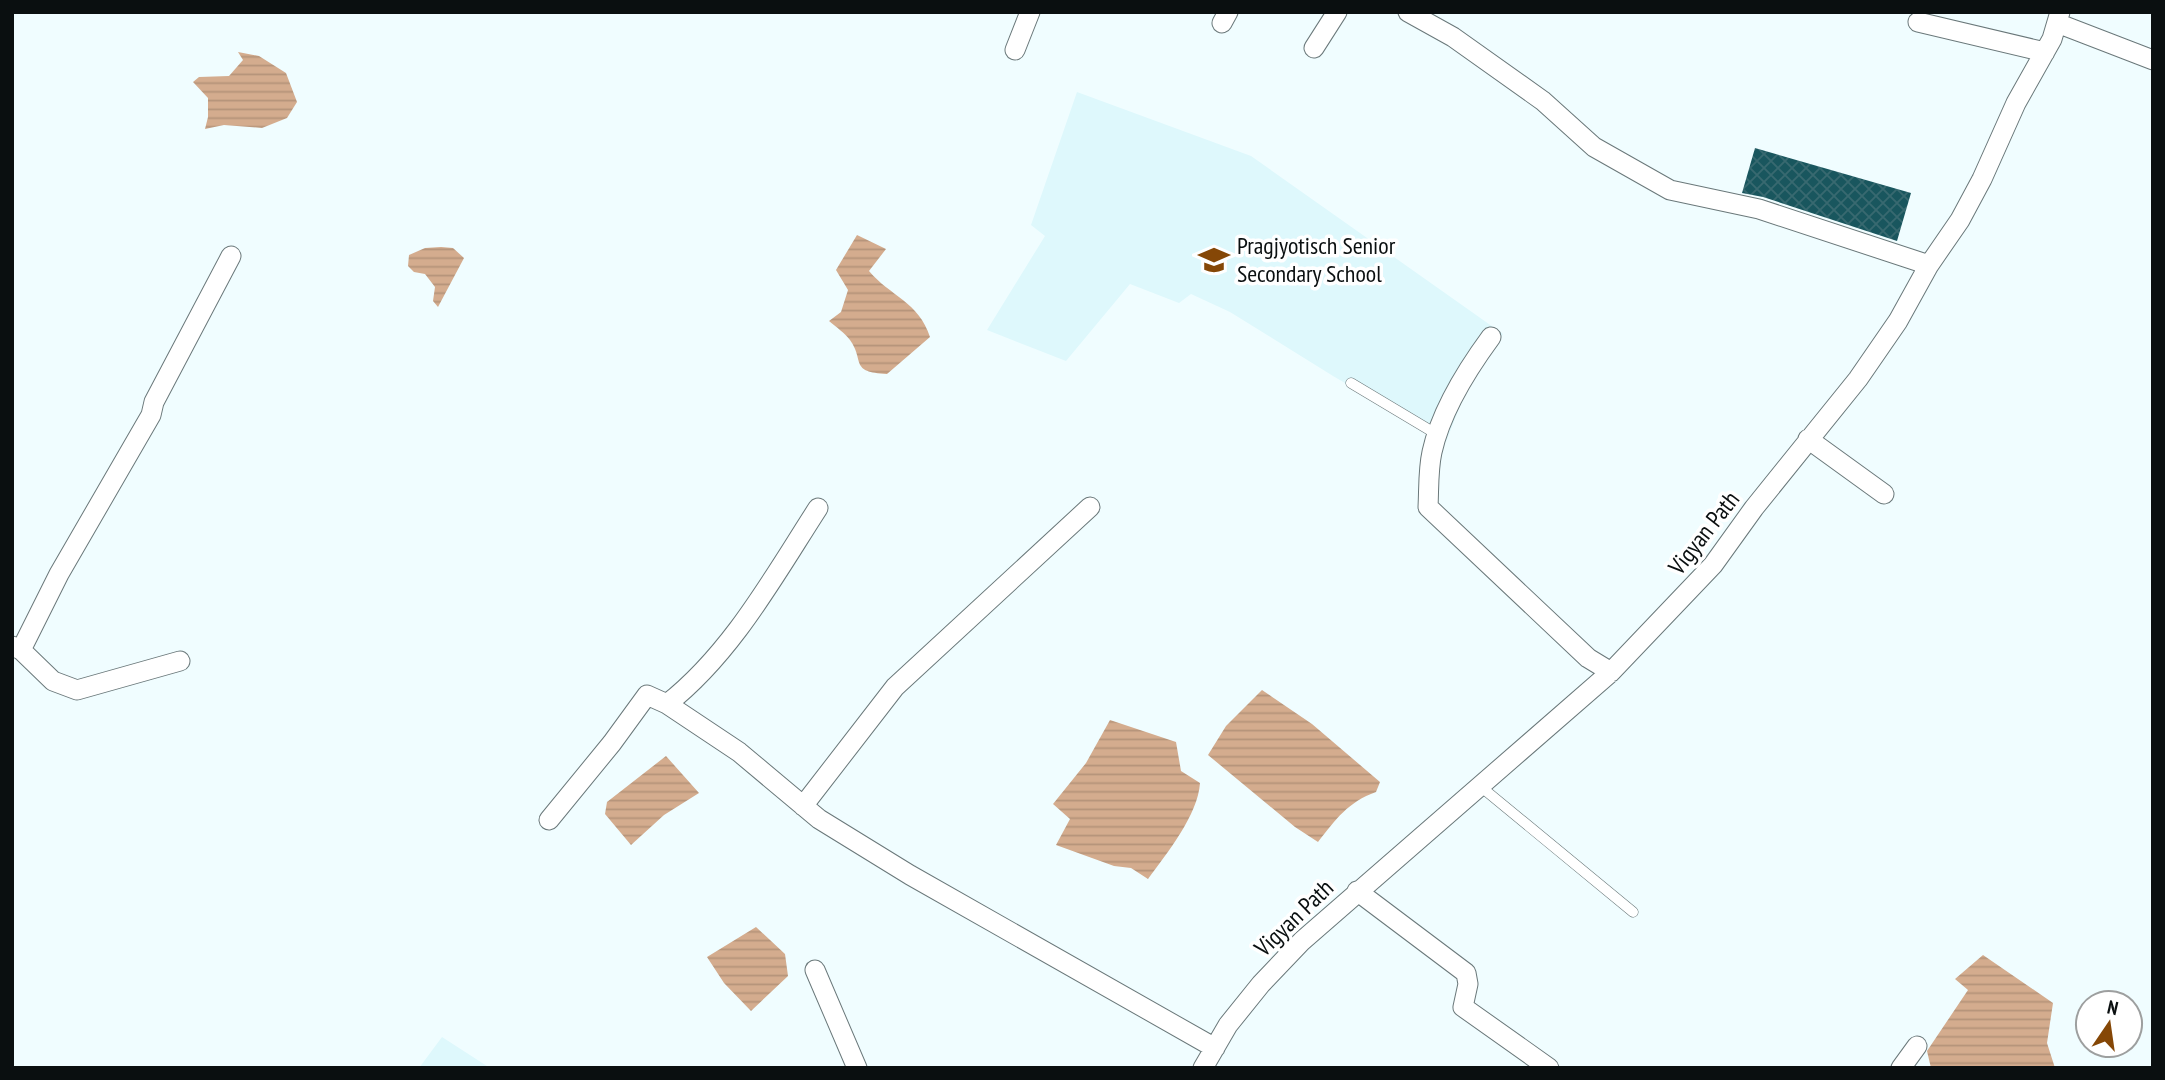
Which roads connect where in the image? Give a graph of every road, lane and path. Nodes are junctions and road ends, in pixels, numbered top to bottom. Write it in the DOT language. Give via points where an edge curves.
graph roads {
  1 [pos="1030,12"];
  2 [pos="1337,12"];
  3 [pos="1408,12"];
  4 [pos="2058,18"];
  5 [pos="1918,22"];
  6 [pos="1314,48"];
  7 [pos="1015,50"];
  8 [pos="2045,52"];
  9 [pos="2153,60"];
  10 [pos="230,256"];
  11 [pos="1930,265"];
  12 [pos="1491,337"];
  13 [pos="1351,383"];
  14 [pos="1438,435"];
  15 [pos="1808,439"];
  16 [pos="1884,494"];
  17 [pos="1090,507"];
  18 [pos="818,508"];
  19 [pos="17,648"];
  20 [pos="180,661"];
  21 [pos="1611,672"];
  22 [pos="667,704"];
  23 [pos="1479,786"];
  24 [pos="803,806"];
  25 [pos="549,820"];
  26 [pos="1357,891"];
  27 [pos="1633,912"];
  28 [pos="815,970"];
  29 [pos="1917,1046"];
  30 [pos="1215,1048"];
  31 [pos="857,1068"];
  32 [pos="1203,1068"];
  33 [pos="1549,1068"];
  34 [pos="1901,1068"];
  1 -- 7 [label="street"];
  2 -- 6 [label="street"];
  3 -- 11 [label="street" via="1453,37 1543,101 1594,148 1670,190 1759,209"];
  4 -- 8 [label="street, Vigyan Path"];
  4 -- 9 [label="street"];
  5 -- 8 [label="street"];
  8 -- 11 [label="street, Vigyan Path" via="1971,199"];
  10 -- 19 [label="street" via="151,415"];
  11 -- 15 [label="street, Vigyan Path" via="1858,379"];
  12 -- 14 [label="street" via="1470,365"];
  13 -- 14 [label="lane"];
  14 -- 21 [label="street" via="1432,452 1429,507 1588,658"];
  15 -- 16 [label="street"];
  15 -- 21 [label="street, Vigyan Path" via="1713,565"];
  17 -- 24 [label="street" via="895,687"];
  18 -- 22 [label="street" via="746,621"];
  19 -- 20 [label="street" via="53,681 77,690"];
  21 -- 23 [label="street, Vigyan Path"];
  22 -- 24 [label="street" via="739,752"];
  22 -- 25 [label="street" via="647,695"];
  23 -- 26 [label="street, Vigyan Path"];
  23 -- 27 [label="lane"];
  24 -- 30 [label="street" via="910,875"];
  26 -- 30 [label="street, Vigyan Path" via="1261,984"];
  26 -- 33 [label="street" via="1466,973 1463,1007"];
  28 -- 31 [label="street"];
  29 -- 34 [label="street"];
  30 -- 32 [label="street, Vigyan Path"];
}
